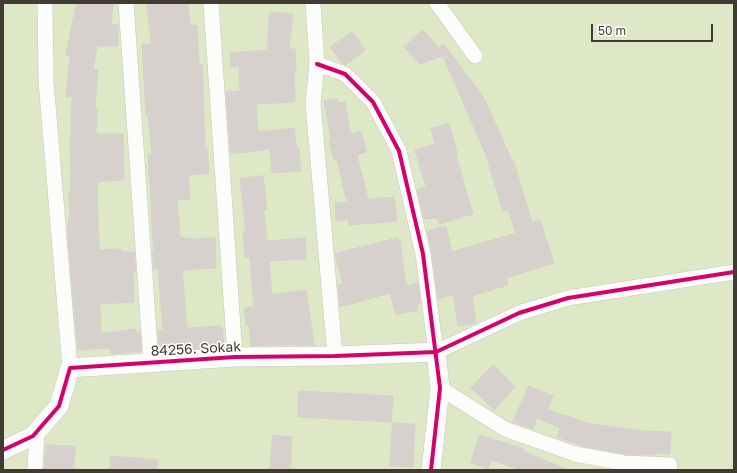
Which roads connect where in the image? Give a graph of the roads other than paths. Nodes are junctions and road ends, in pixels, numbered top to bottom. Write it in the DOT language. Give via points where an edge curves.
graph roads {
  1 [pos="45,3"];
  2 [pos="126,3"];
  3 [pos="211,3"];
  4 [pos="313,3"];
  5 [pos="437,3"];
  6 [pos="475,56"];
  7 [pos="317,64"];
  8 [pos="734,272"];
  9 [pos="436,352"];
  10 [pos="335,356"];
  11 [pos="235,357"];
  12 [pos="151,362"];
  13 [pos="70,368"];
  14 [pos="440,388"];
  15 [pos="37,431"];
  16 [pos="3,450"];
  17 [pos="670,465"];
  18 [pos="35,470"];
  19 [pos="431,470"];
  1 -- 13 [label="street" via="46,81"];
  2 -- 12 [label="street"];
  3 -- 11 [label="street"];
  4 -- 7 [label="street"];
  5 -- 6 [label="street"];
  7 -- 9 [label="street" via="345,74 374,102 399,151 422,254"];
  7 -- 10 [label="street" via="313,103"];
  8 -- 9 [label="street" via="568,298 518,313"];
  9 -- 10 [label="street, 84256. Sokak"];
  9 -- 14 [label="street"];
  10 -- 11 [label="street, 84256. Sokak"];
  11 -- 12 [label="street, 84256. Sokak"];
  12 -- 13 [label="street, 84256. Sokak"];
  13 -- 15 [label="street" via="59,406"];
  14 -- 17 [label="street" via="504,428 575,454 624,463"];
  14 -- 19 [label="street"];
  15 -- 16 [label="street" via="33,436"];
  15 -- 18 [label="street"];
}
